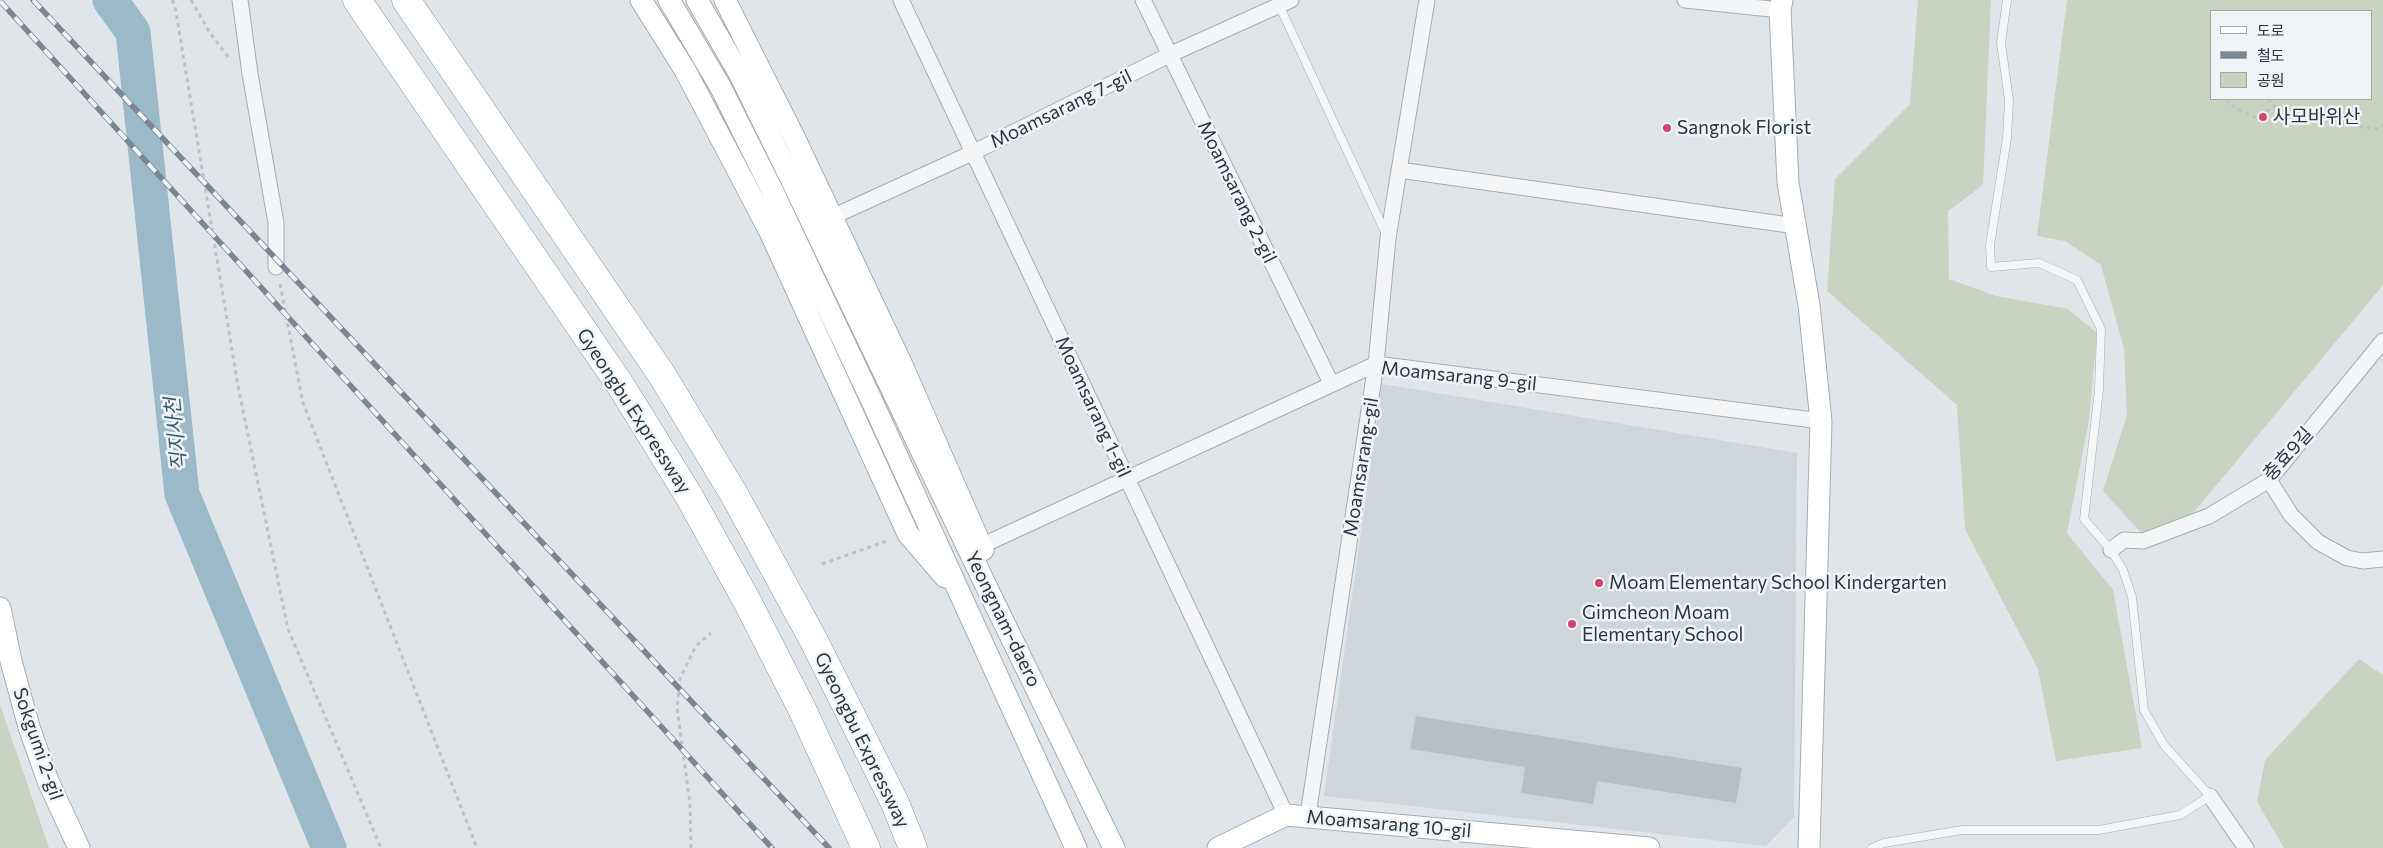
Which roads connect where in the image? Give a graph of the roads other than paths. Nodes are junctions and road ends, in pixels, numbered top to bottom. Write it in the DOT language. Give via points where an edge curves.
graph roads {
  1 [pos="240,0"];
  2 [pos="357,0"];
  3 [pos="406,0"];
  4 [pos="641,0"];
  5 [pos="669,0"];
  6 [pos="697,0"];
  7 [pos="725,0"];
  8 [pos="901,0"];
  9 [pos="1143,0"];
  10 [pos="1426,0"];
  11 [pos="1685,0"];
  12 [pos="2007,0"];
  13 [pos="1285,3"];
  14 [pos="1781,5"];
  15 [pos="1170,55"];
  16 [pos="972,153"];
  17 [pos="1399,170"];
  18 [pos="832,216"];
  19 [pos="1796,226"];
  20 [pos="1388,238"];
  21 [pos="276,268"];
  22 [pos="2383,341"];
  23 [pos="1376,364"];
  24 [pos="1331,384"];
  25 [pos="1821,421"];
  26 [pos="1127,479"];
  27 [pos="2269,480"];
  28 [pos="983,545"];
  29 [pos="2111,550"];
  30 [pos="2383,559"];
  31 [pos="989,592"];
  32 [pos="961,596"];
  33 [pos="0,608"];
  34 [pos="2210,796"];
  35 [pos="1286,815"];
  36 [pos="1308,815"];
  37 [pos="1521,842"];
  38 [pos="1223,847"];
  39 [pos="79,848"];
  40 [pos="866,848"];
  41 [pos="913,848"];
  42 [pos="1076,848"];
  43 [pos="1114,848"];
  44 [pos="1649,848"];
  45 [pos="1809,848"];
  46 [pos="1872,848"];
  47 [pos="2246,848"];
  1 -- 21 [label="street" via="276,223"];
  2 -- 40 [label="highway, Gyeongbu Expressway" via="621,386 689,496 802,709"];
  3 -- 41 [label="highway, Gyeongbu Expressway" via="662,375 735,496 814,641 895,803"];
  4 -- 32 [label="main road" via="685,70 769,230 908,534"];
  5 -- 32 [label="main road, Yeongnam-daero" via="774,192"];
  6 -- 31 [label="main road, Yeongnam-daero" via="743,82"];
  7 -- 18 [label="main road"];
  8 -- 16 [label="street, Moamsarang 1-gil"];
  9 -- 15 [label="street, Moamsarang 2-gil"];
  10 -- 17 [label="street, Moamsarang-gil"];
  11 -- 14 [label="street"];
  12 -- 29 [label="lane" via="2001,43 2009,100 2007,138 1990,245 1991,267 2039,263 2077,280 2101,328 2098,390 2084,519"];
  13 -- 15 [label="street, Moamsarang 7-gil"];
  13 -- 20 [label="lane"];
  14 -- 19 [label="main road" via="1788,183"];
  15 -- 16 [label="street, Moamsarang 7-gil"];
  15 -- 24 [label="street, Moamsarang 2-gil"];
  16 -- 18 [label="street, Moamsarang 7-gil"];
  16 -- 26 [label="street, Moamsarang 1-gil"];
  17 -- 19 [label="street"];
  17 -- 20 [label="street, Moamsarang-gil"];
  18 -- 28 [label="main road"];
  19 -- 25 [label="main road" via="1809,304"];
  20 -- 23 [label="street, Moamsarang-gil"];
  22 -- 27 [label="street, 충효9길"];
  23 -- 24 [label="street, Moamsarang 9-gil"];
  23 -- 25 [label="street, Moamsarang 9-gil"];
  23 -- 36 [label="street, Moamsarang-gil"];
  24 -- 26 [label="street, Moamsarang 9-gil"];
  25 -- 45 [label="main road"];
  26 -- 28 [label="street, Moamsarang 9-gil"];
  26 -- 35 [label="street, Moamsarang 1-gil"];
  27 -- 29 [label="street, 충효9길" via="2209,516 2143,541 2124,540"];
  27 -- 30 [label="street" via="2291,515 2318,542 2347,558 2363,561"];
  28 -- 31 [label="main road"];
  29 -- 34 [label="lane" via="2123,570 2132,597 2144,710 2164,745"];
  31 -- 43 [label="main road, Yeongnam-daero"];
  32 -- 42 [label="main road, Yeongnam-daero"];
  33 -- 39 [label="main road, Sokgumi 2-gil" via="29,727 48,780"];
  34 -- 46 [label="lane" via="2180,815 2099,830 1962,830"];
  34 -- 47 [label="street"];
  35 -- 36 [label="main road, Moamsarang 10-gil"];
  35 -- 38 [label="main road, Moamsarang 10-gil"];
  36 -- 37 [label="main road, Moamsarang 10-gil"];
  37 -- 44 [label="main road, Moamsarang 10-gil"];
}
